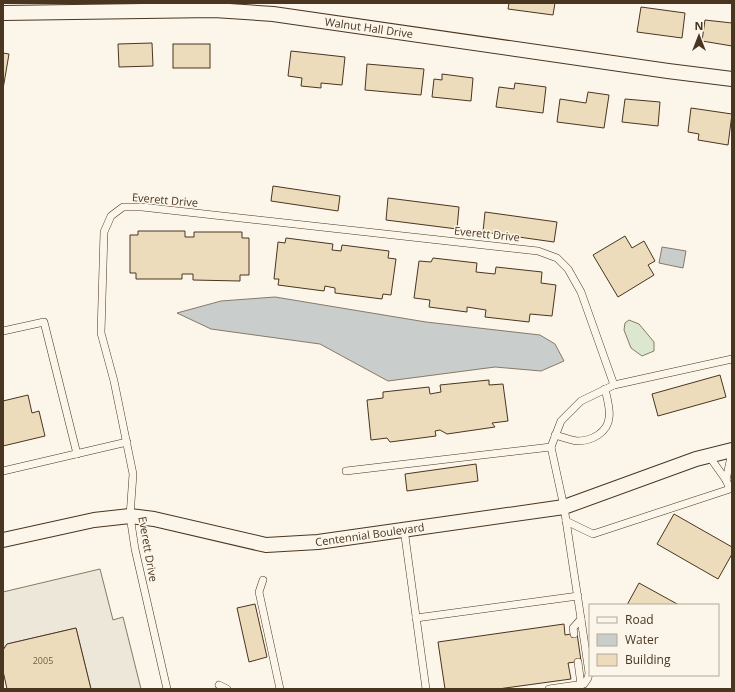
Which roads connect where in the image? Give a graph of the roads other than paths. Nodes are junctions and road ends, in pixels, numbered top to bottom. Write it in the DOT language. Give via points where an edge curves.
graph roads {
  1 [pos="3,12"];
  2 [pos="732,79"];
  3 [pos="3,331"];
  4 [pos="732,359"];
  5 [pos="614,385"];
  6 [pos="605,389"];
  7 [pos="555,435"];
  8 [pos="127,442"];
  9 [pos="550,447"];
  10 [pos="732,451"];
  11 [pos="77,454"];
  12 [pos="709,456"];
  13 [pos="3,471"];
  14 [pos="346,471"];
  15 [pos="726,480"];
  16 [pos="565,514"];
  17 [pos="130,516"];
  18 [pos="404,529"];
  19 [pos="3,540"];
  20 [pos="263,580"];
  21 [pos="578,596"];
  22 [pos="416,618"];
  23 [pos="581,619"];
  24 [pos="574,634"];
  25 [pos="578,662"];
  26 [pos="219,685"];
  27 [pos="580,685"];
  28 [pos="167,689"];
  29 [pos="227,689"];
  30 [pos="280,689"];
  31 [pos="426,689"];
  32 [pos="549,689"];
  1 -- 2 [label="street, Walnut Hall Drive" via="214,10 272,14"];
  3 -- 11 [label="lane" via="44,322"];
  4 -- 5 [label="lane"];
  5 -- 6 [label="lane"];
  5 -- 8 [label="lane, Everett Drive" via="581,292 568,269 557,258 538,251 142,207 123,207 111,216 104,232 102,333"];
  6 -- 7 [label="lane" via="581,401 562,421"];
  6 -- 7 [label="lane" via="610,420 603,432 591,439 577,441"];
  7 -- 9 [label="lane"];
  8 -- 11 [label="lane"];
  8 -- 17 [label="lane, Everett Drive" via="133,474"];
  9 -- 14 [label="lane"];
  9 -- 16 [label="lane"];
  10 -- 12 [label="street, Centennial Boulevard"];
  10 -- 15 [label="lane"];
  11 -- 13 [label="lane"];
  12 -- 15 [label="lane"];
  12 -- 16 [label="street, Centennial Boulevard" via="696,459"];
  15 -- 16 [label="lane" via="730,489 593,534"];
  16 -- 18 [label="street, Centennial Boulevard"];
  16 -- 21 [label="lane"];
  17 -- 18 [label="street, Centennial Boulevard" via="154,519 266,545 318,542"];
  17 -- 19 [label="street, Centennial Boulevard" via="94,520"];
  17 -- 28 [label="lane, Everett Drive" via="135,549"];
  18 -- 22 [label="lane"];
  20 -- 30 [label="lane" via="259,592"];
  21 -- 22 [label="lane"];
  21 -- 23 [label="lane"];
  22 -- 31 [label="lane"];
  23 -- 24 [label="lane" via="573,628"];
  23 -- 27 [label="lane" via="589,673 584,684"];
  25 -- 27 [label="lane"];
  26 -- 29 [label="lane"];
  27 -- 32 [label="lane"];
}
